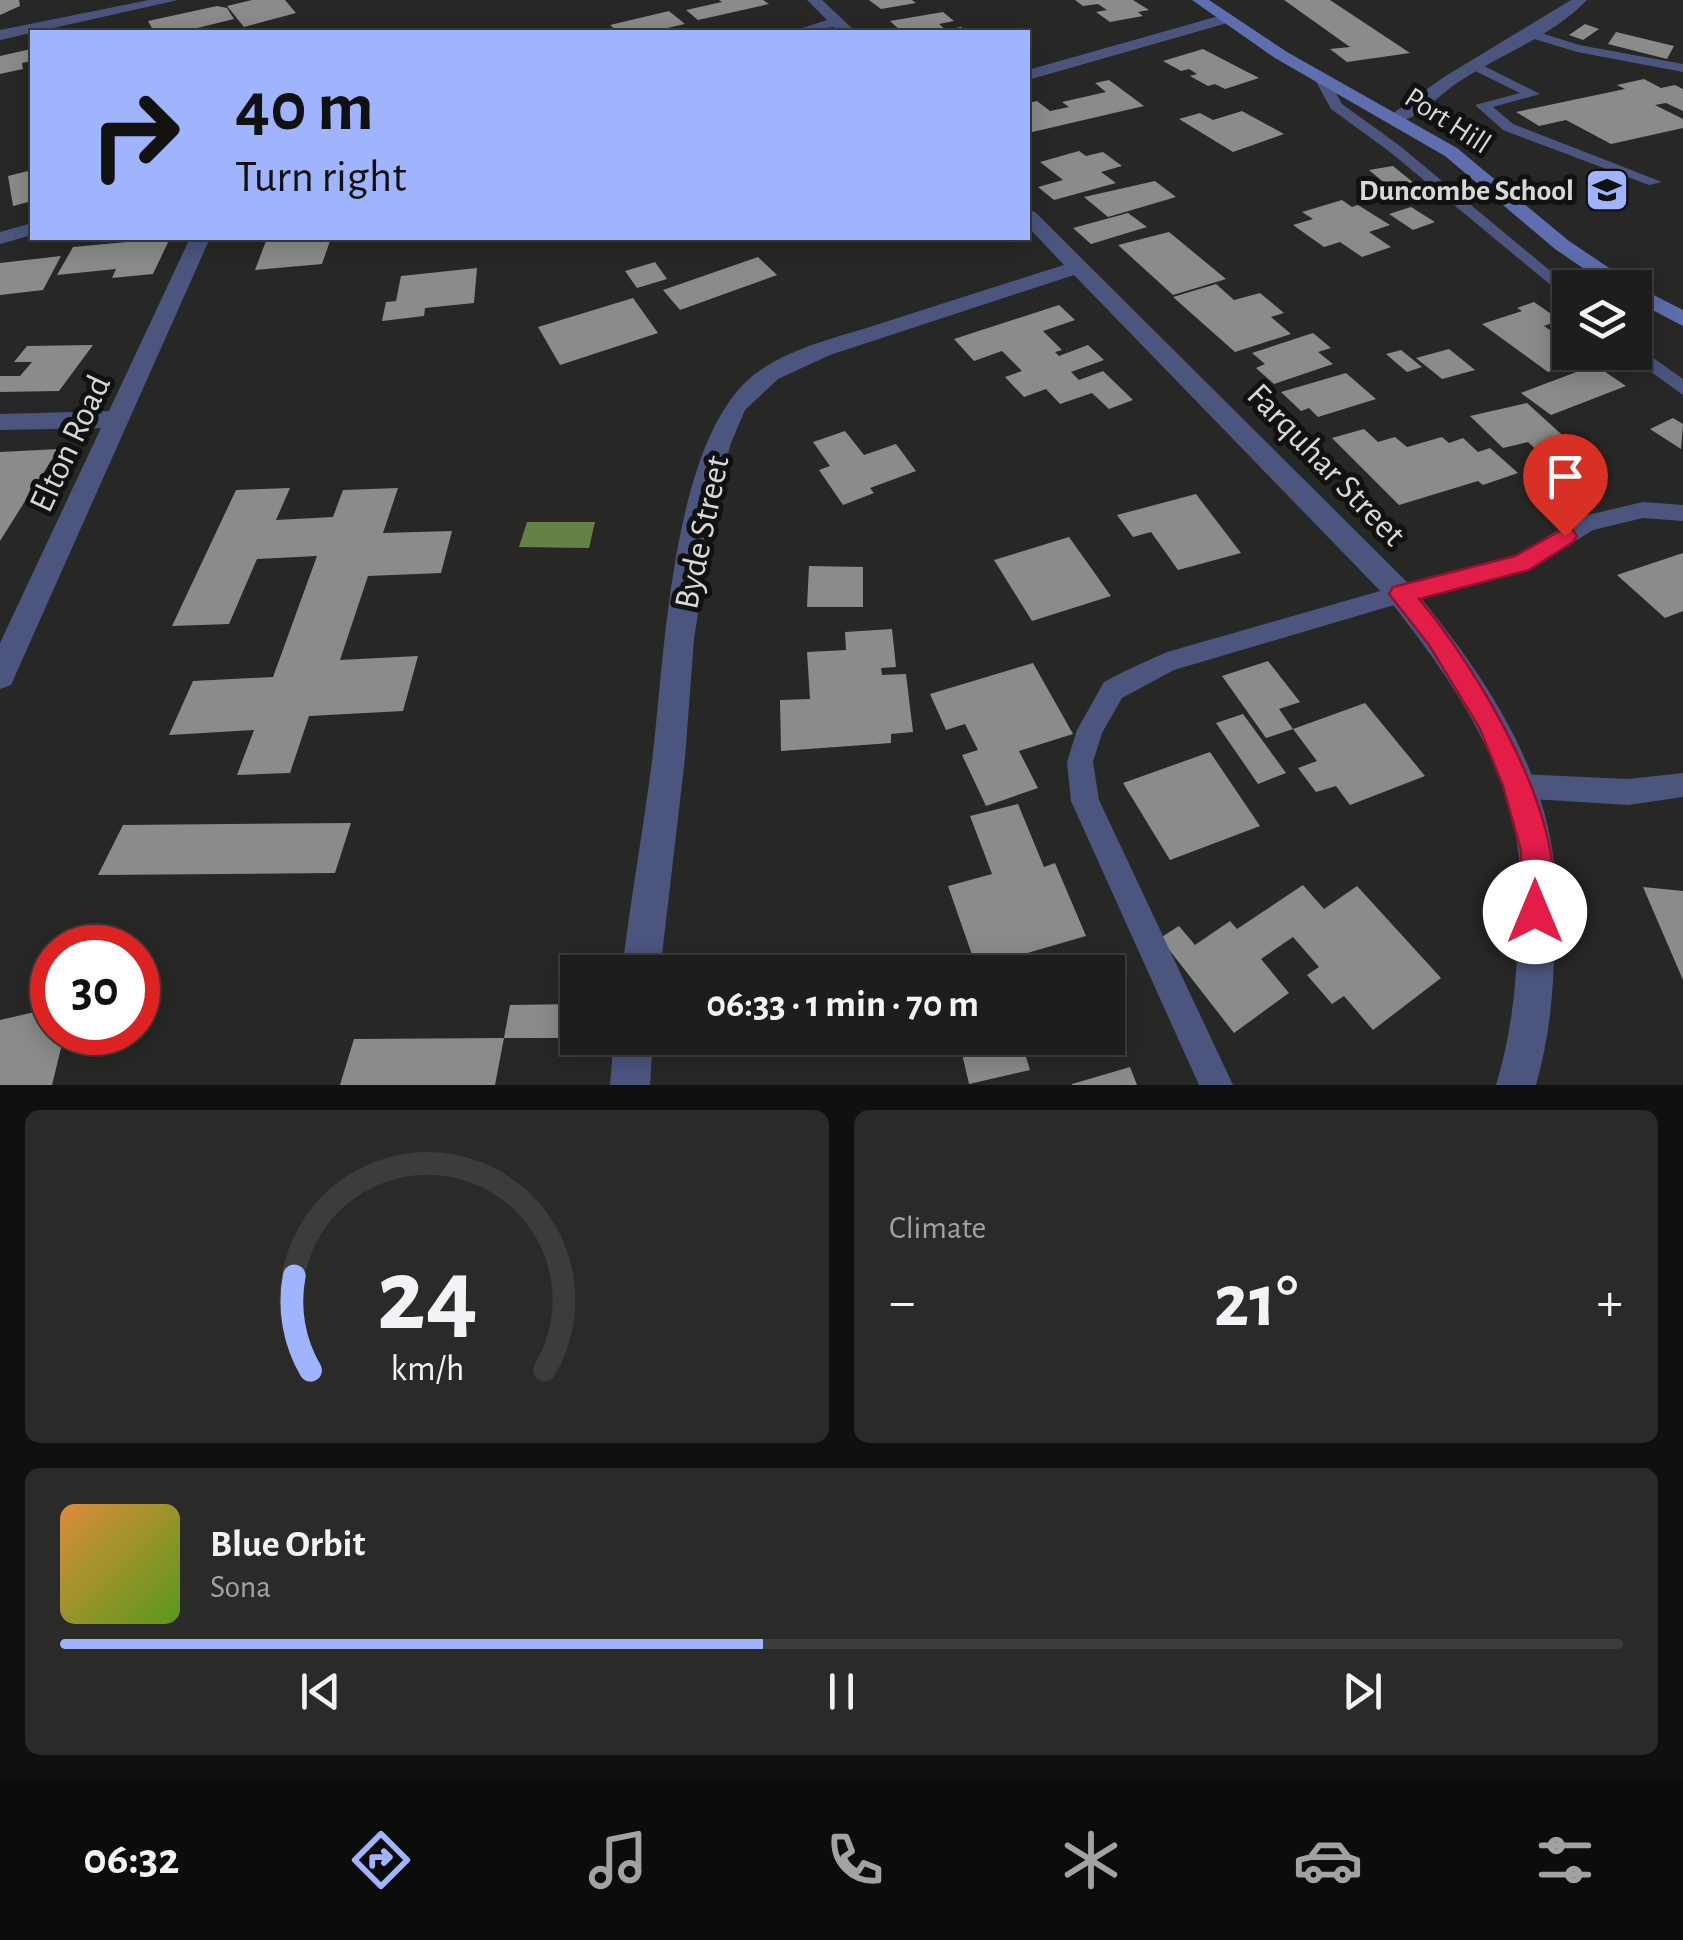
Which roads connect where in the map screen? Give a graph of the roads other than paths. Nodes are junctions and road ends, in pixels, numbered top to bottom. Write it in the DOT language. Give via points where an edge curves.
graph roads {
  1 [pos="171,0"];
  2 [pos="814,0"];
  3 [pos="1199,0"];
  4 [pos="1580,0"];
  5 [pos="1226,18"];
  6 [pos="843,27"];
  7 [pos="47,30"];
  8 [pos="815,30"];
  9 [pos="30,34"];
  10 [pos="1532,34"];
  11 [pos="0,36"];
  12 [pos="1476,66"];
  13 [pos="1683,68"];
  14 [pos="1030,74"];
  15 [pos="1321,78"];
  16 [pos="1394,119"];
  17 [pos="1654,182"];
  18 [pos="1030,218"];
  19 [pos="30,230"];
  20 [pos="0,238"];
  21 [pos="199,240"];
  22 [pos="1078,267"];
  23 [pos="1599,270"];
  24 [pos="1552,281"];
  25 [pos="1652,302"];
  26 [pos="1683,319"];
  27 [pos="1652,364"];
  28 [pos="1683,388"];
  29 [pos="118,418"];
  30 [pos="0,422"];
  31 [pos="1683,513"];
  32 [pos="1401,594"];
  33 [pos="0,676"];
  34 [pos="1683,784"];
  35 [pos="1516,786"];
  36 [pos="643,955"];
  37 [pos="633,1055"];
  38 [pos="630,1085"];
  39 [pos="1216,1085"];
  40 [pos="1516,1085"];
  1 -- 7 [label="street"];
  2 -- 6 [label="street"];
  3 -- 5 [label="main road, Port Hill"];
  4 -- 10 [label="street"];
  5 -- 14 [label="street"];
  5 -- 15 [label="main road, Port Hill"];
  6 -- 8 [label="street"];
  9 -- 11 [label="street"];
  10 -- 12 [label="street"];
  10 -- 13 [label="lane"];
  12 -- 16 [label="street"];
  12 -- 17 [label="lane" via="1533,94 1482,105 1508,127"];
  15 -- 16 [label="main road, Port Hill"];
  15 -- 24 [label="lane" via="1336,106"];
  16 -- 23 [label="main road, Port Hill" via="1451,152"];
  18 -- 22 [label="street, Farquhar Street"];
  19 -- 20 [label="street"];
  21 -- 29 [label="street, Elton Road"];
  22 -- 32 [label="street, Farquhar Street"];
  22 -- 36 [label="street, Byde Street" via="822,350 770,374 735,406 704,492 679,639"];
  25 -- 26 [label="main road"];
  27 -- 28 [label="lane"];
  29 -- 30 [label="street"];
  29 -- 33 [label="street, Elton Road"];
  31 -- 32 [label="lane" via="1643,510 1601,518 1521,564"];
  32 -- 35 [label="street, Farquhar Street" via="1465,679"];
  32 -- 39 [label="lane" via="1168,662 1113,690 1090,730 1080,762 1085,801"];
  34 -- 35 [label="lane" via="1628,792"];
  35 -- 40 [label="street, Farquhar Street" via="1536,851 1536,995"];
  37 -- 38 [label="street"];
}
